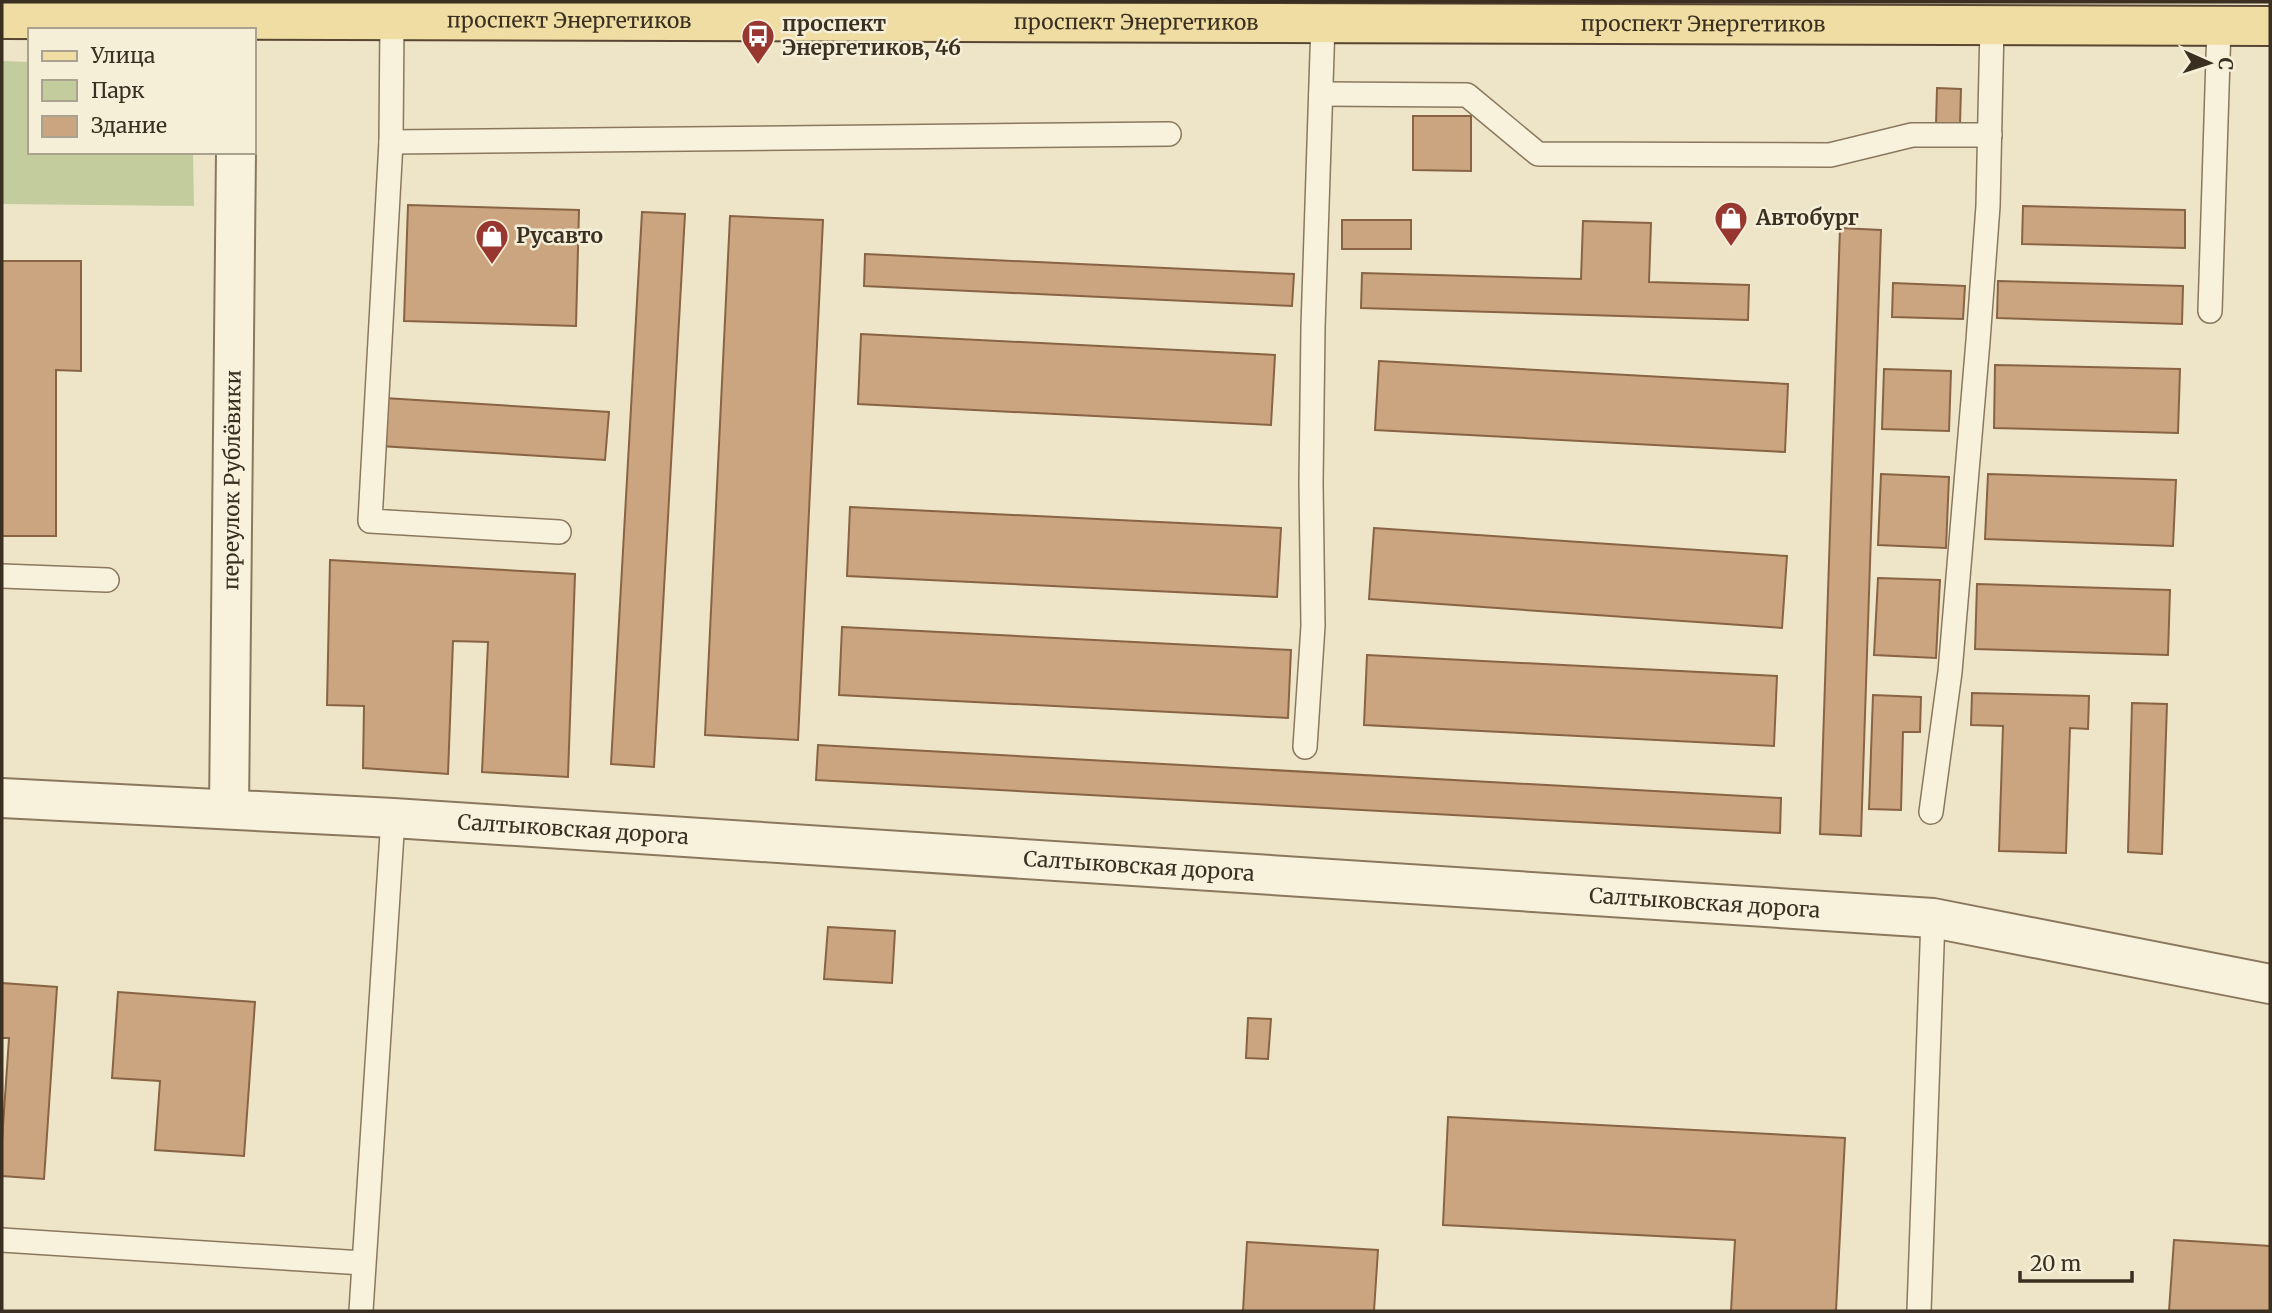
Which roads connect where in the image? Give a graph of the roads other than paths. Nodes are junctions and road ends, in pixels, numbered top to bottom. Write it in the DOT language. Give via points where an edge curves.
graph roads {
  1 [pos="21,13"];
  2 [pos="392,20"];
  3 [pos="1323,23"];
  4 [pos="238,25"];
  5 [pos="1992,25"];
  6 [pos="2219,26"];
  7 [pos="2270,26"];
  8 [pos="1321,94"];
  9 [pos="1169,134"];
  10 [pos="1990,135"];
  11 [pos="391,142"];
  12 [pos="236,154"];
  13 [pos="2210,311"];
  14 [pos="559,532"];
  15 [pos="2,576"];
  16 [pos="107,580"];
  17 [pos="1305,747"];
  18 [pos="2,798"];
  19 [pos="229,808"];
  20 [pos="1931,812"];
  21 [pos="393,818"];
  22 [pos="1933,918"];
  23 [pos="2270,984"];
  24 [pos="2,1240"];
  25 [pos="363,1263"];
  26 [pos="361,1311"];
  27 [pos="1919,1311"];
  1 -- 4 [label="main road, проспект Энергетиков"];
  2 -- 3 [label="main road, проспект Энергетиков"];
  2 -- 4 [label="main road, проспект Энергетиков"];
  2 -- 11 [label="lane"];
  3 -- 5 [label="main road, проспект Энергетиков"];
  3 -- 8 [label="lane"];
  5 -- 6 [label="main road, проспект Энергетиков"];
  5 -- 10 [label="lane"];
  6 -- 7 [label="main road, проспект Энергетиков"];
  6 -- 13 [label="lane"];
  8 -- 10 [label="lane" via="1467,95 1538,154 1830,155 1912,135"];
  8 -- 17 [label="lane" via="1313,327 1313,626"];
  9 -- 11 [label="lane"];
  10 -- 20 [label="lane" via="1961,562"];
  11 -- 14 [label="lane" via="370,521"];
  12 -- 19 [label="street, переулок Рублёвики"];
  15 -- 16 [label="lane"];
  18 -- 19 [label="street, Салтыковская дорога"];
  19 -- 21 [label="street, Салтыковская дорога"];
  21 -- 22 [label="street, Салтыковская дорога"];
  21 -- 25 [label="lane"];
  22 -- 23 [label="street, Салтыковская дорога"];
  22 -- 27 [label="lane"];
  24 -- 25 [label="lane"];
  25 -- 26 [label="lane"];
}
